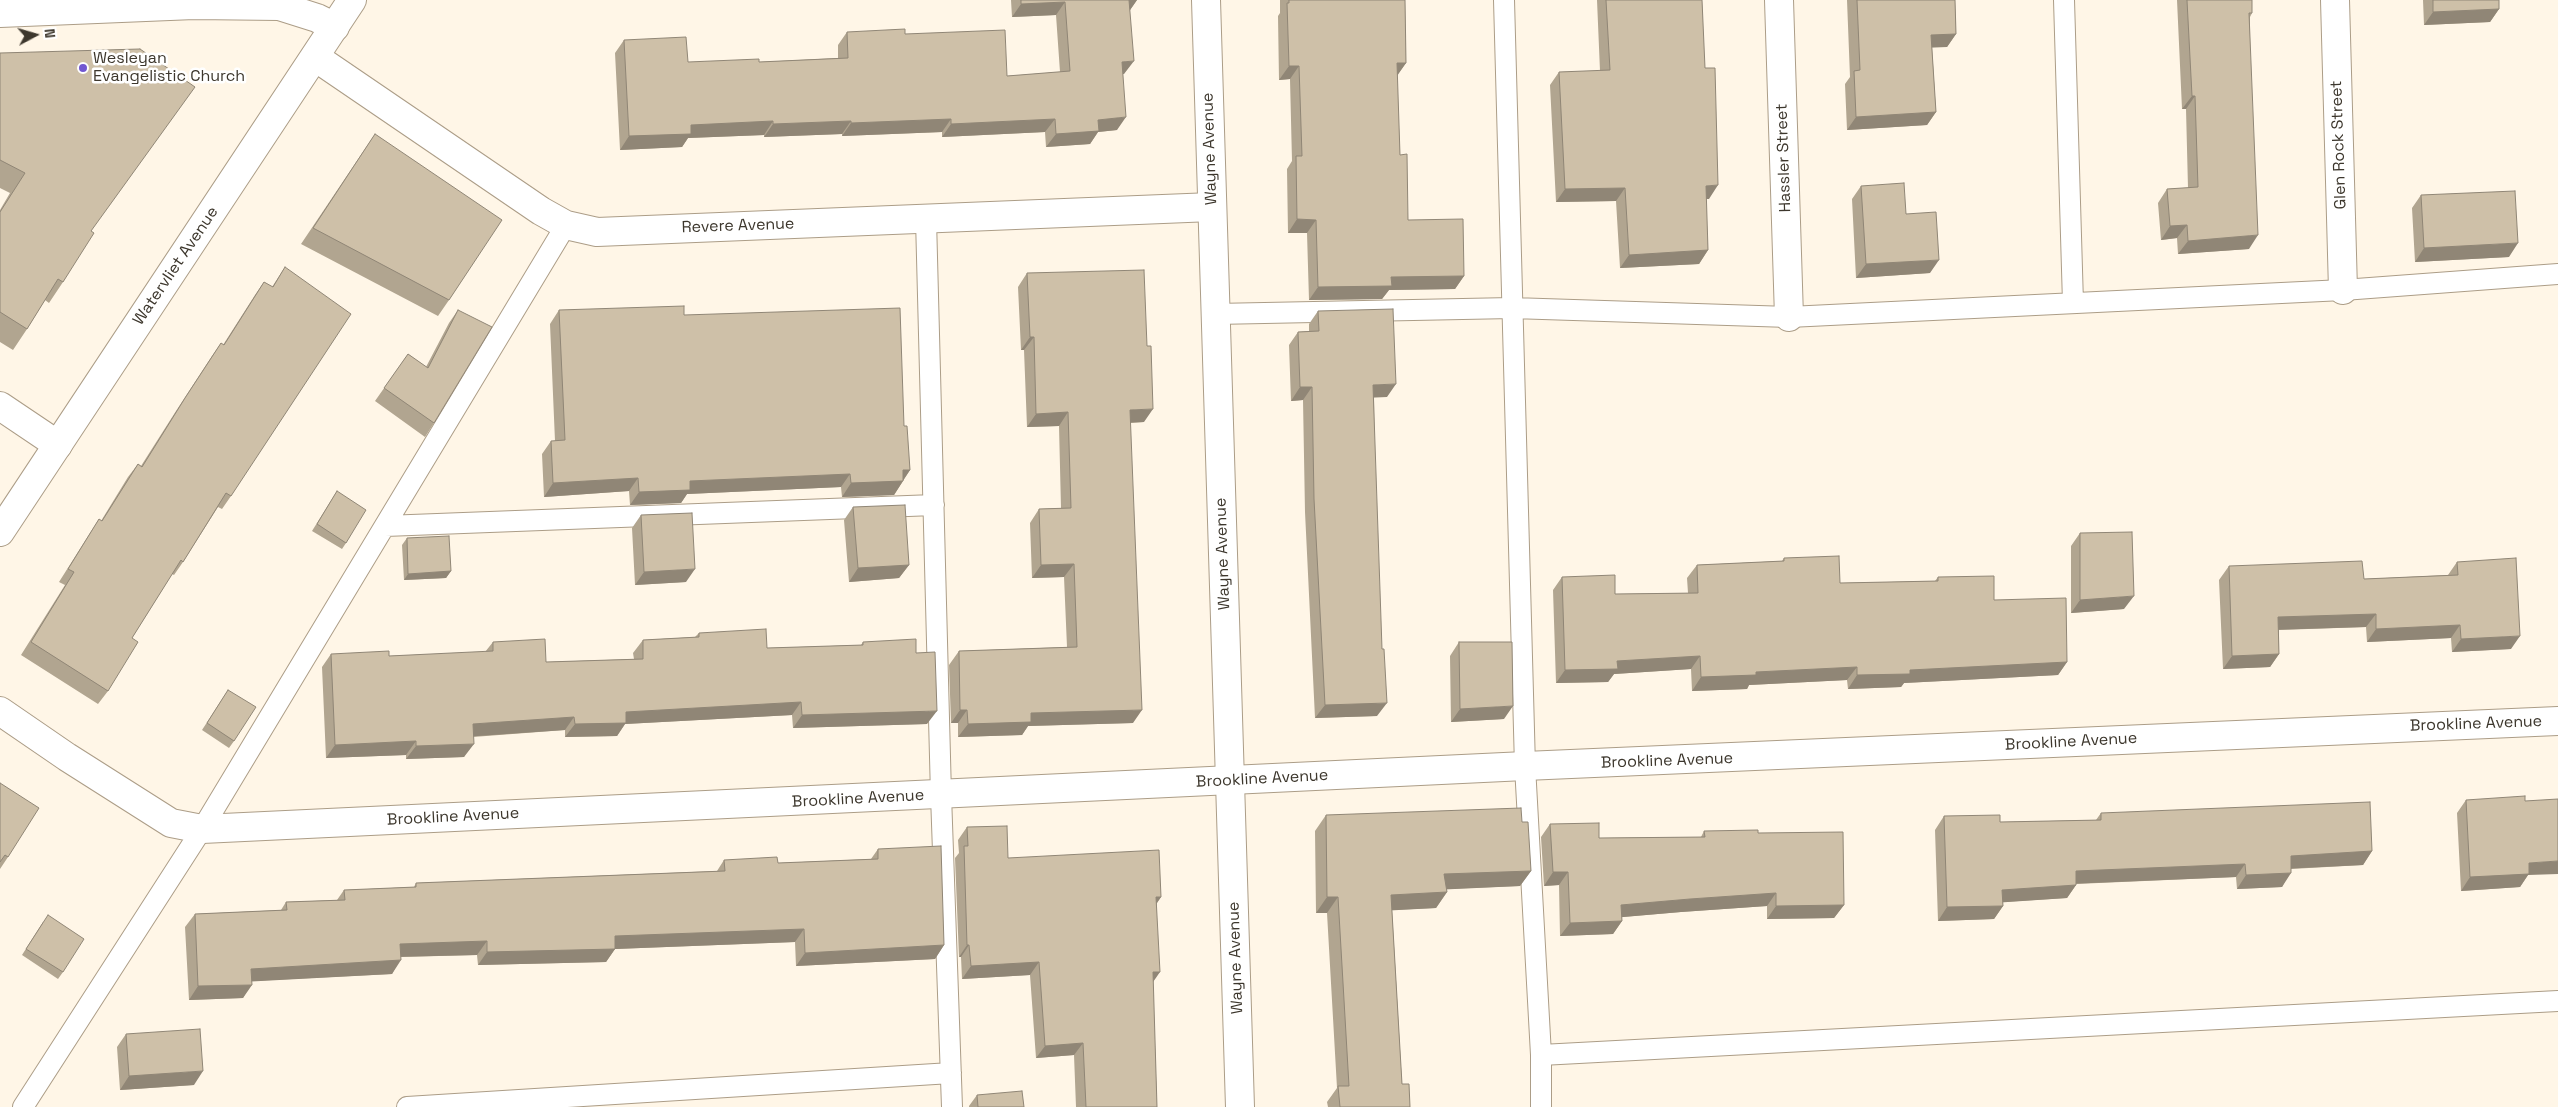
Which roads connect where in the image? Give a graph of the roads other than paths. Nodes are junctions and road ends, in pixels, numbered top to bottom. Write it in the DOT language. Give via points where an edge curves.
graph roads {
  1 [pos="352,0"];
  2 [pos="1206,0"];
  3 [pos="1504,0"];
  4 [pos="1779,0"];
  5 [pos="2064,0"];
  6 [pos="2335,0"];
  7 [pos="0,13"];
  8 [pos="335,27"];
  9 [pos="315,57"];
  10 [pos="1212,207"];
  11 [pos="926,219"];
  12 [pos="566,225"];
  13 [pos="2558,274"];
  14 [pos="2343,290"];
  15 [pos="2073,303"];
  16 [pos="1512,308"];
  17 [pos="1215,314"];
  18 [pos="1788,317"];
  19 [pos="0,406"];
  20 [pos="58,445"];
  21 [pos="934,505"];
  22 [pos="385,526"];
  23 [pos="0,532"];
  24 [pos="0,711"];
  25 [pos="2558,721"];
  26 [pos="1525,766"];
  27 [pos="1230,781"];
  28 [pos="941,795"];
  29 [pos="202,829"];
  30 [pos="2558,1001"];
  31 [pos="1541,1055"];
  32 [pos="951,1073"];
  33 [pos="23,1107"];
  34 [pos="407,1107"];
  35 [pos="952,1107"];
  36 [pos="1240,1107"];
  37 [pos="1541,1107"];
  1 -- 8 [label="street, Watervliet Avenue"];
  2 -- 10 [label="street, Wayne Avenue"];
  3 -- 16 [label="lane"];
  4 -- 18 [label="street, Hassler Street"];
  5 -- 15 [label="lane"];
  6 -- 14 [label="street, Glen Rock Street"];
  7 -- 8 [label="street" via="194,5 279,6"];
  8 -- 9 [label="street, Watervliet Avenue"];
  9 -- 12 [label="street, Revere Avenue"];
  9 -- 20 [label="street, Watervliet Avenue"];
  10 -- 11 [label="street, Revere Avenue"];
  10 -- 17 [label="street, Wayne Avenue"];
  11 -- 12 [label="street, Revere Avenue" via="597,232"];
  11 -- 21 [label="lane"];
  12 -- 22 [label="lane"];
  13 -- 14 [label="lane"];
  14 -- 15 [label="lane"];
  15 -- 18 [label="lane"];
  16 -- 17 [label="lane"];
  16 -- 18 [label="lane"];
  16 -- 26 [label="lane"];
  17 -- 27 [label="street, Wayne Avenue"];
  19 -- 20 [label="street"];
  20 -- 23 [label="street, Watervliet Avenue"];
  21 -- 22 [label="lane"];
  21 -- 28 [label="lane"];
  22 -- 29 [label="lane"];
  24 -- 29 [label="street, Brookline Avenue" via="171,823"];
  25 -- 26 [label="street, Brookline Avenue"];
  26 -- 27 [label="street, Brookline Avenue"];
  26 -- 31 [label="lane"];
  27 -- 28 [label="street, Brookline Avenue"];
  27 -- 36 [label="street, Wayne Avenue"];
  28 -- 29 [label="street, Brookline Avenue"];
  28 -- 32 [label="lane"];
  29 -- 33 [label="lane"];
  30 -- 31 [label="lane"];
  31 -- 37 [label="lane"];
  32 -- 34 [label="lane"];
  32 -- 35 [label="lane"];
}
